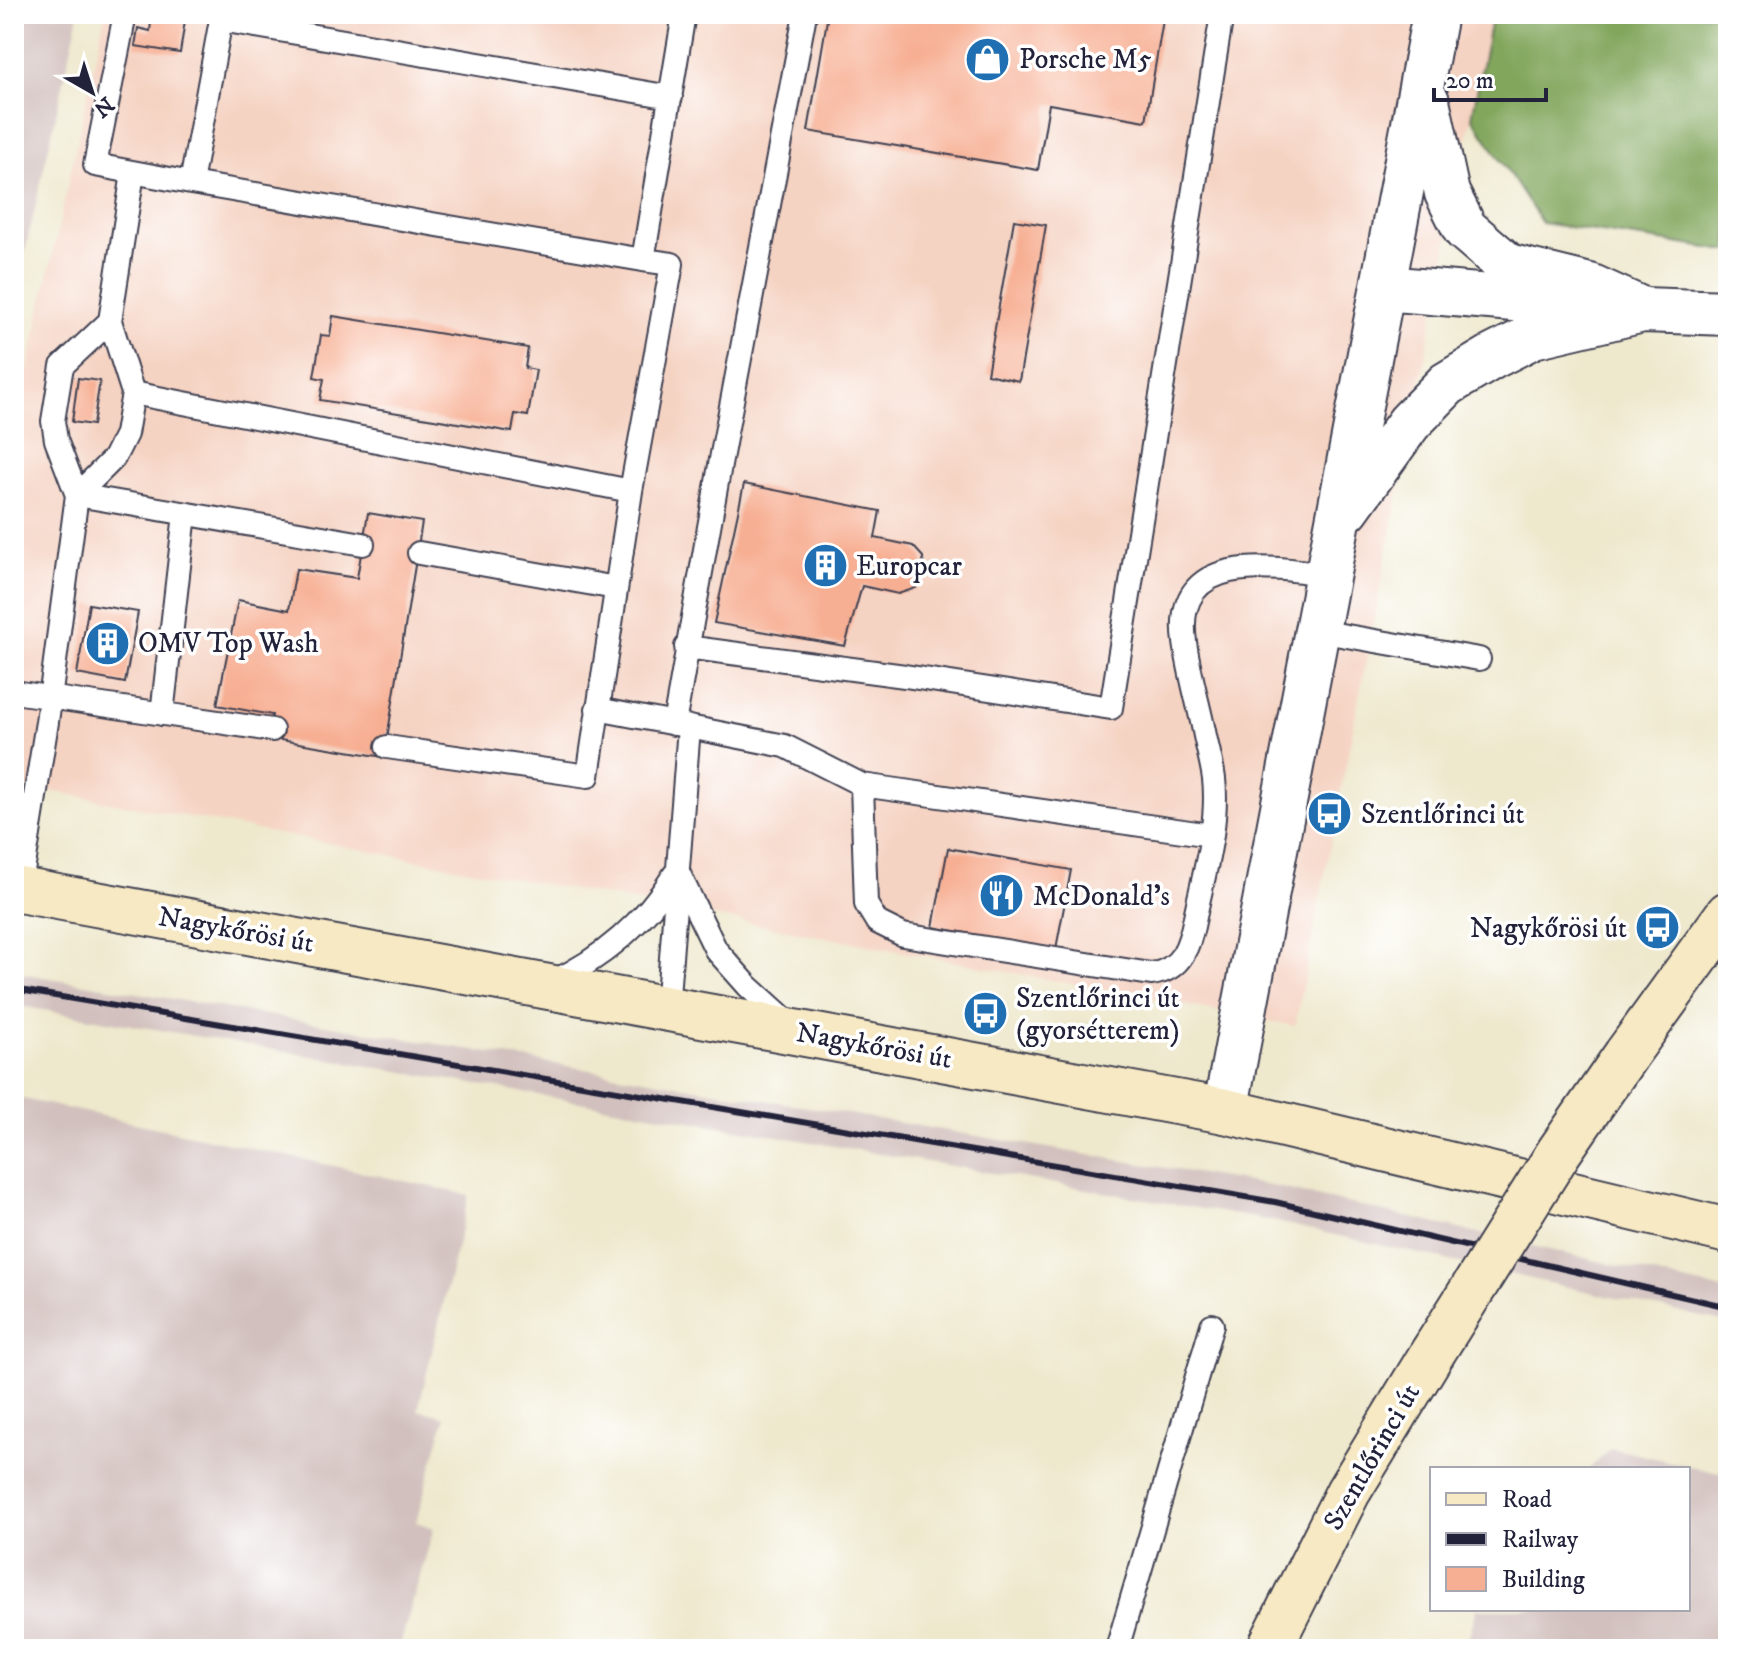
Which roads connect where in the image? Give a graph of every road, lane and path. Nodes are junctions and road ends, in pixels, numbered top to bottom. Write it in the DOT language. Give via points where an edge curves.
graph roads {
  1 [pos="125,14"];
  2 [pos="684,14"];
  3 [pos="805,14"];
  4 [pos="1222,14"];
  5 [pos="1435,14"];
  6 [pos="221,17"];
  7 [pos="1423,81"];
  8 [pos="671,97"];
  9 [pos="133,173"];
  10 [pos="191,183"];
  11 [pos="643,260"];
  12 [pos="1384,288"];
  13 [pos="1643,310"];
  14 [pos="1728,313"];
  15 [pos="110,321"];
  16 [pos="133,393"];
  17 [pos="631,491"];
  18 [pos="77,495"];
  19 [pos="185,514"];
  20 [pos="1339,521"];
  21 [pos="363,544"];
  22 [pos="419,553"];
  23 [pos="1328,575"];
  24 [pos="616,588"];
  25 [pos="1318,631"];
  26 [pos="686,647"];
  27 [pos="1479,659"];
  28 [pos="14,692"];
  29 [pos="50,698"];
  30 [pos="597,709"];
  31 [pos="162,714"];
  32 [pos="681,726"];
  33 [pos="272,730"];
  34 [pos="387,747"];
  35 [pos="862,785"];
  36 [pos="1211,835"];
  37 [pos="677,870"];
  38 [pos="17,890"];
  39 [pos="1728,914"];
  40 [pos="544,986"];
  41 [pos="667,1009"];
  42 [pos="799,1033"];
  43 [pos="1225,1111"];
  44 [pos="1728,1231"];
  45 [pos="1212,1325"];
  46 [pos="1117,1649"];
  47 [pos="1269,1649"];
  1 -- 9 [label="lane" via="95,165"];
  2 -- 8 [label="lane"];
  3 -- 26 [label="lane"];
  4 -- 26 [label="lane" via="1111,708"];
  5 -- 7 [label="street"];
  6 -- 8 [label="lane"];
  6 -- 10 [label="lane"];
  7 -- 12 [label="street"];
  7 -- 13 [label="street" via="1447,193 1465,229 1508,266 1590,286"];
  8 -- 11 [label="lane"];
  9 -- 10 [label="lane"];
  9 -- 15 [label="lane"];
  10 -- 11 [label="lane"];
  11 -- 17 [label="lane" via="672,264"];
  12 -- 13 [label="street"];
  12 -- 20 [label="street"];
  13 -- 14 [label="street"];
  13 -- 20 [label="street" via="1533,336 1447,384 1409,423"];
  15 -- 16 [label="lane"];
  15 -- 18 [label="lane" via="62,366 53,421"];
  16 -- 17 [label="lane"];
  16 -- 18 [label="lane" via="126,434 114,458"];
  17 -- 24 [label="lane"];
  18 -- 19 [label="lane"];
  18 -- 29 [label="lane"];
  19 -- 21 [label="lane"];
  19 -- 31 [label="lane"];
  20 -- 23 [label="street"];
  22 -- 24 [label="lane"];
  23 -- 25 [label="street"];
  23 -- 36 [label="lane" via="1239,568 1214,574 1198,584 1191,597 1184,639 1214,780"];
  24 -- 30 [label="lane"];
  25 -- 27 [label="lane"];
  25 -- 43 [label="street"];
  26 -- 32 [label="lane"];
  28 -- 29 [label="lane"];
  29 -- 31 [label="lane"];
  29 -- 38 [label="lane"];
  30 -- 32 [label="lane"];
  30 -- 34 [label="lane" via="588,776"];
  31 -- 33 [label="lane"];
  32 -- 35 [label="lane" via="785,746"];
  32 -- 37 [label="lane"];
  35 -- 36 [label="lane"];
  35 -- 36 [label="lane" via="866,904 883,926 903,935 1151,974 1177,963 1188,946"];
  37 -- 40 [label="lane" via="646,914 619,939"];
  37 -- 41 [label="lane"];
  37 -- 42 [label="lane" via="716,950"];
  38 -- 40 [label="main road, Nagykőrösi út"];
  39 -- 47 [label="main road, Szentlőrinci út, bridge" via="1559,1152 1433,1352 1348,1492"];
  40 -- 41 [label="main road, Nagykőrösi út"];
  41 -- 42 [label="main road, Nagykőrösi út"];
  42 -- 43 [label="main road, Nagykőrösi út"];
  43 -- 44 [label="main road, Nagykőrösi út"];
  45 -- 46 [label="lane"];
}
